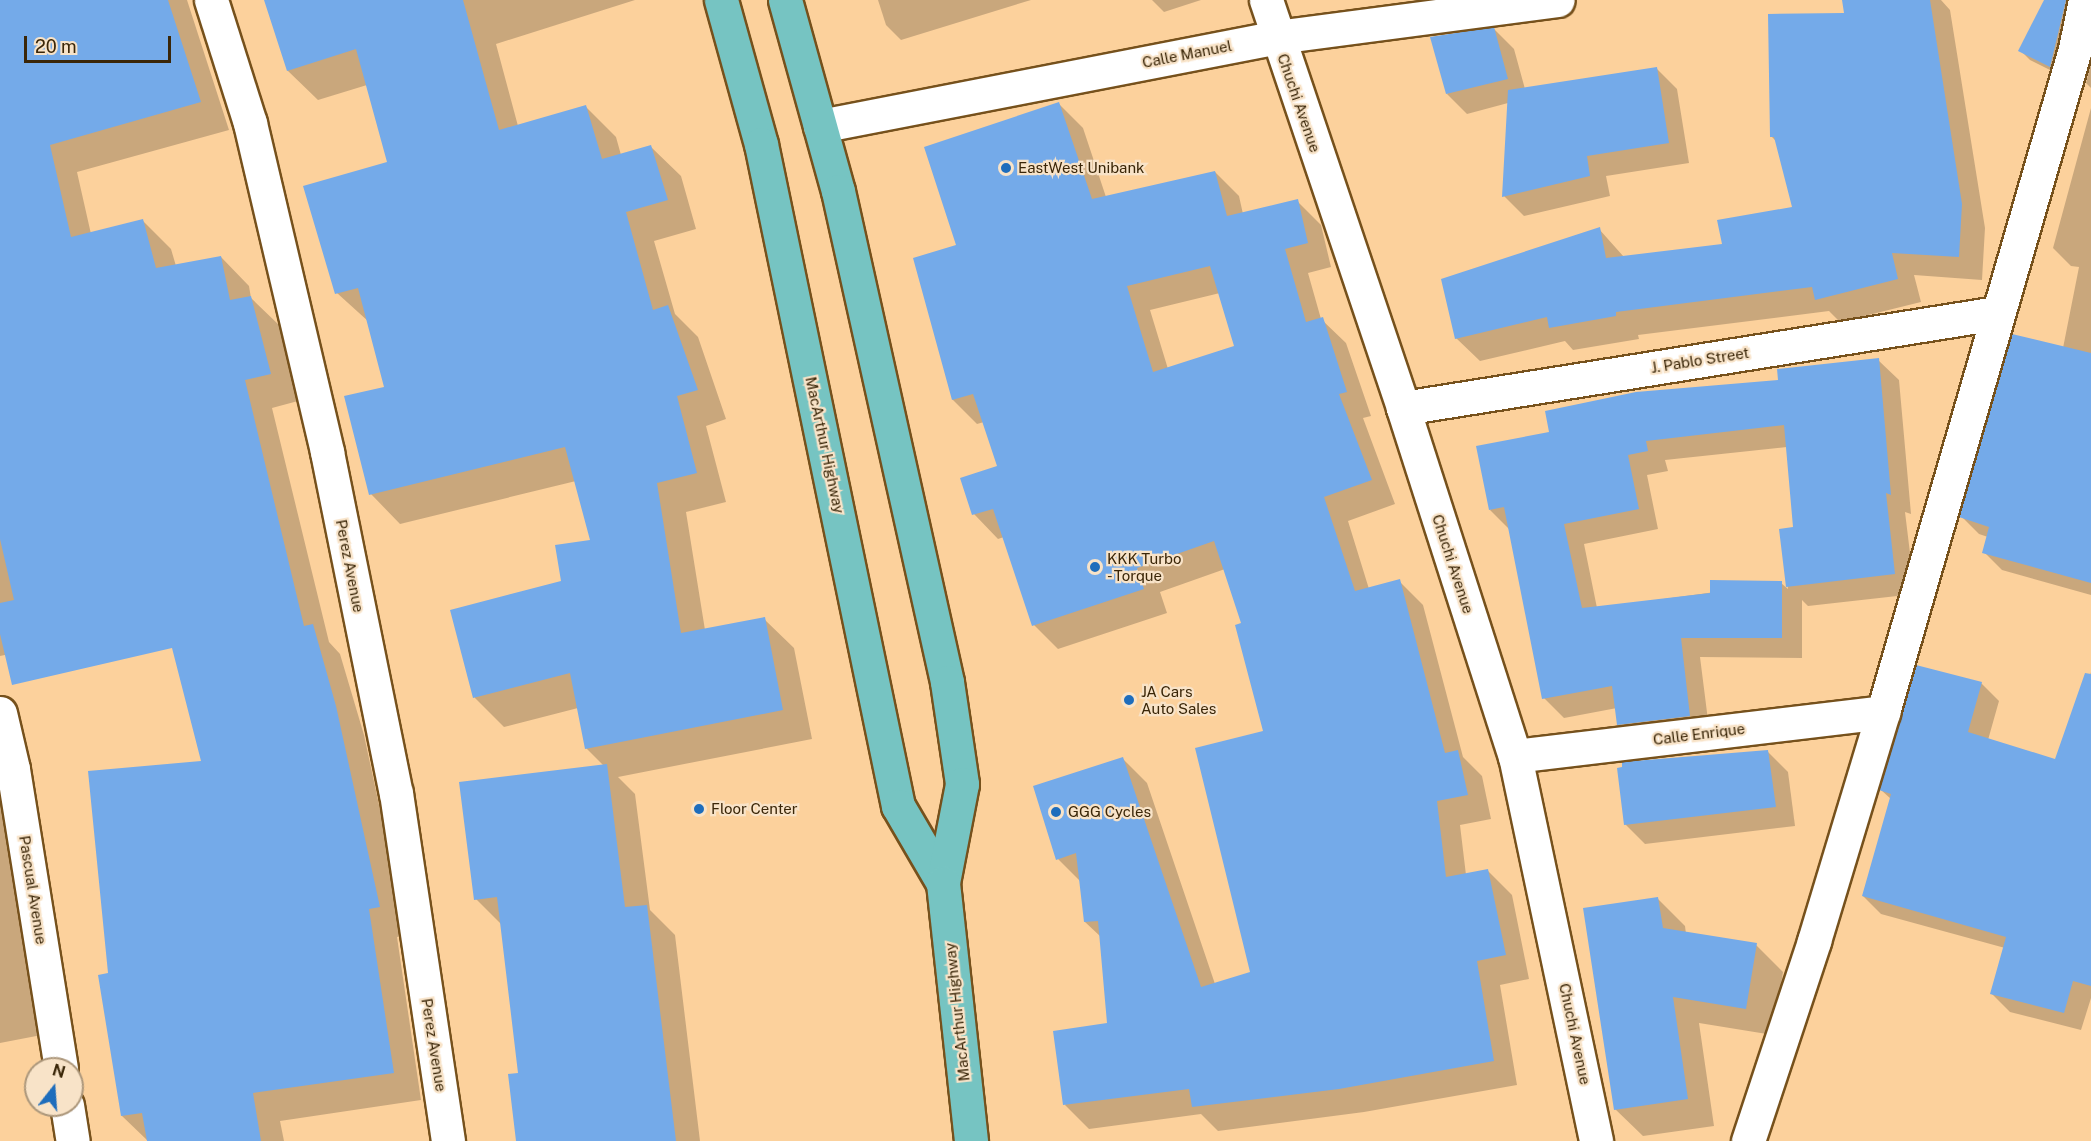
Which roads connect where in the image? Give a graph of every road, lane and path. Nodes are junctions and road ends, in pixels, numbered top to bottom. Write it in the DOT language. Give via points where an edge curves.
graph roads {
  1 [pos="211,0"];
  2 [pos="721,0"];
  3 [pos="785,0"];
  4 [pos="1266,0"];
  5 [pos="1558,0"];
  6 [pos="2085,0"];
  7 [pos="1277,37"];
  8 [pos="820,126"];
  9 [pos="1997,313"];
  10 [pos="1403,408"];
  11 [pos="0,712"];
  12 [pos="1883,712"];
  13 [pos="1515,756"];
  14 [pos="943,883"];
  15 [pos="60,1057"];
  16 [pos="69,1117"];
  17 [pos="73,1141"];
  18 [pos="448,1141"];
  19 [pos="971,1141"];
  20 [pos="1596,1141"];
  21 [pos="1748,1141"];
  1 -- 18 [label="street, Perez Avenue" via="250,123 327,452 396,793"];
  2 -- 14 [label="highway, MacArthur Highway" via="761,144 898,806"];
  3 -- 8 [label="highway, MacArthur Highway"];
  4 -- 7 [label="street, Chuchi Avenue"];
  5 -- 7 [label="street, Calle Manuel"];
  6 -- 9 [label="street" via="2075,49"];
  7 -- 8 [label="street, Calle Manuel"];
  7 -- 10 [label="street, Chuchi Avenue"];
  8 -- 14 [label="highway, MacArthur Highway" via="838,191 947,682 962,784"];
  9 -- 10 [label="street, J. Pablo Street"];
  9 -- 12 [label="street"];
  10 -- 13 [label="street, Chuchi Avenue"];
  11 -- 15 [label="street, Pascual Avenue" via="13,769"];
  12 -- 13 [label="street, Calle Enrique"];
  12 -- 21 [label="street" via="1815,941"];
  13 -- 20 [label="street, Chuchi Avenue"];
  14 -- 19 [label="highway, MacArthur Highway"];
  16 -- 17 [label="street"];
}
